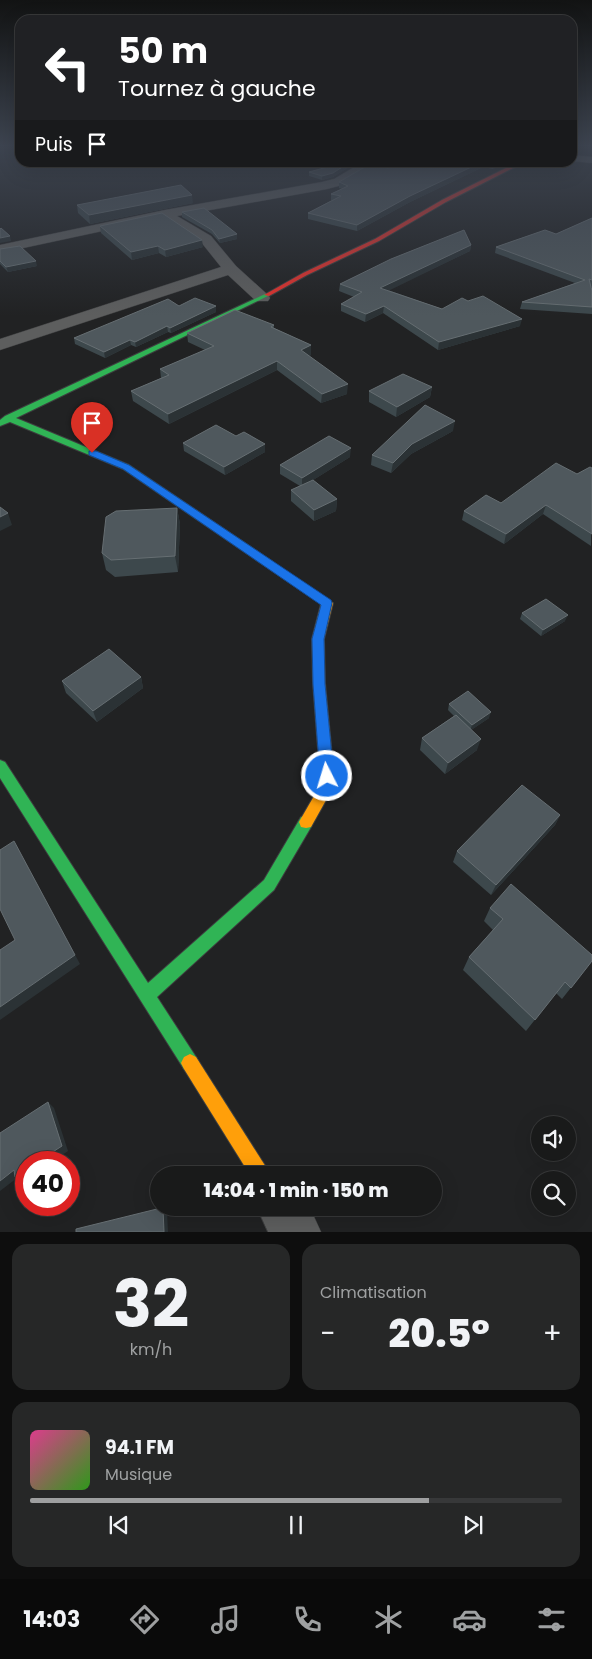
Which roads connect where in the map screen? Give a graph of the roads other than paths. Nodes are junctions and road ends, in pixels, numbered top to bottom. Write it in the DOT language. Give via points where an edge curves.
graph roads {
  1 [pos="236,201"];
  2 [pos="445,201"];
  3 [pos="165,214"];
  4 [pos="0,249"];
  5 [pos="231,269"];
  6 [pos="262,298"];
  7 [pos="0,345"];
  8 [pos="4,420"];
  9 [pos="0,766"];
  10 [pos="147,995"];
  11 [pos="255,1166"];
  12 [pos="286,1216"];
  13 [pos="297,1232"];
  1 -- 3 [label="street"];
  2 -- 6 [label="street"];
  3 -- 4 [label="street"];
  3 -- 5 [label="street" via="206,239"];
  5 -- 6 [label="street"];
  5 -- 7 [label="street"];
  6 -- 8 [label="street"];
  8 -- 10 [label="street" via="126,467 327,603 318,639 327,776 320,798 269,885"];
  9 -- 10 [label="street"];
  10 -- 11 [label="street"];
  12 -- 13 [label="street"];
}
